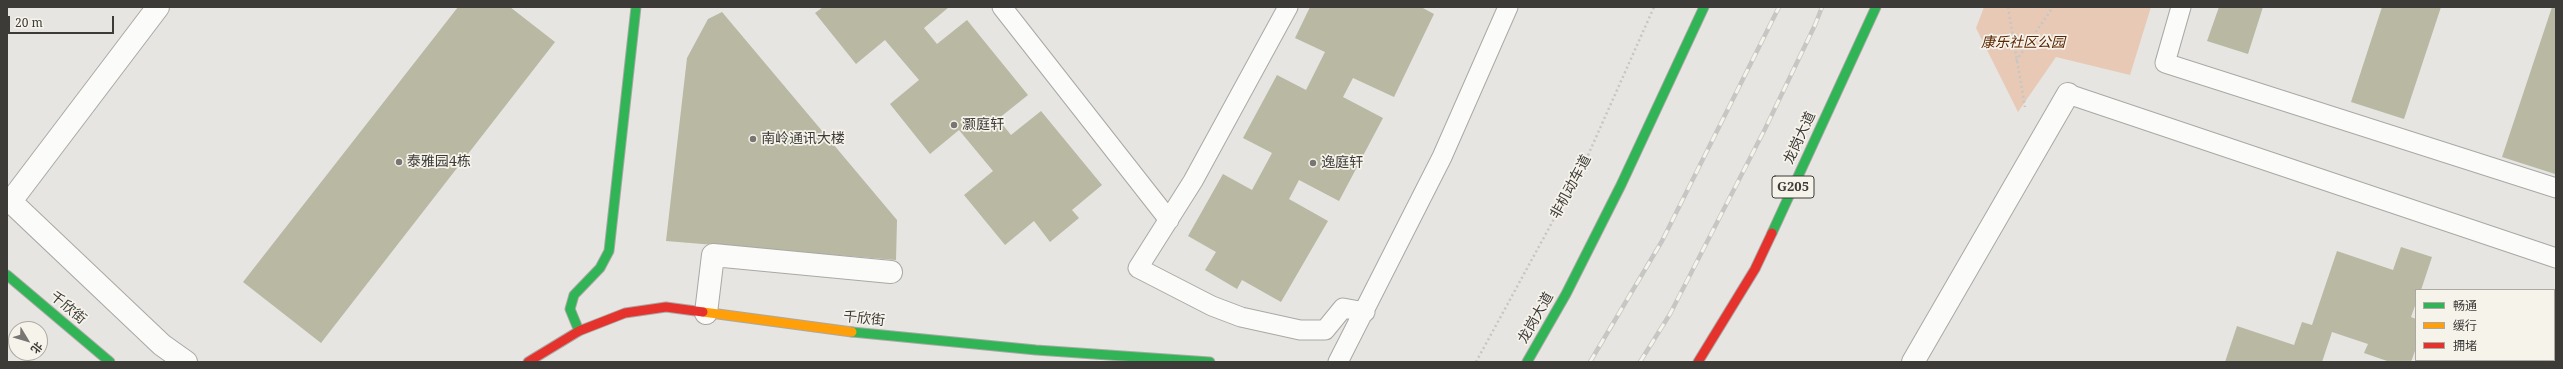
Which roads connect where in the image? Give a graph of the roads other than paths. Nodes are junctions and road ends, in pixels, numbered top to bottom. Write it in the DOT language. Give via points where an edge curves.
graph roads {
  1 [pos="158,7"];
  2 [pos="636,7"];
  3 [pos="1002,7"];
  4 [pos="1288,7"];
  5 [pos="1508,7"];
  6 [pos="1704,7"];
  7 [pos="1876,7"];
  8 [pos="2180,7"];
  9 [pos="2068,94"];
  10 [pos="2556,188"];
  11 [pos="9,200"];
  12 [pos="1169,220"];
  13 [pos="2556,258"];
  14 [pos="891,272"];
  15 [pos="7,275"];
  16 [pos="1365,312"];
  17 [pos="706,313"];
  18 [pos="579,331"];
  19 [pos="110,362"];
  20 [pos="186,362"];
  21 [pos="528,362"];
  22 [pos="1210,362"];
  23 [pos="1338,362"];
  24 [pos="1527,362"];
  25 [pos="1698,362"];
  26 [pos="1913,362"];
  1 -- 11 [label="street"];
  2 -- 18 [label="main road" via="609,251 600,268 574,296 570,309"];
  3 -- 12 [label="lane"];
  4 -- 12 [label="lane" via="1244,90"];
  5 -- 16 [label="lane" via="1442,157"];
  6 -- 24 [label="main road, 龙岗大道" via="1621,185 1566,294"];
  7 -- 25 [label="main road, 龙岗大道 / G205" via="1755,269"];
  8 -- 10 [label="lane" via="2165,63"];
  9 -- 13 [label="lane"];
  9 -- 26 [label="street"];
  11 -- 20 [label="street" via="162,345"];
  12 -- 16 [label="lane" via="1138,268 1212,306 1241,317 1300,330 1325,330 1343,308"];
  14 -- 17 [label="street" via="713,255"];
  15 -- 19 [label="main road, 千欣街"];
  16 -- 23 [label="lane"];
  17 -- 18 [label="main road, 千欣街" via="666,307 626,313"];
  17 -- 22 [label="main road, 千欣街" via="865,334 1036,350"];
  18 -- 21 [label="main road, 千欣街"];
}
